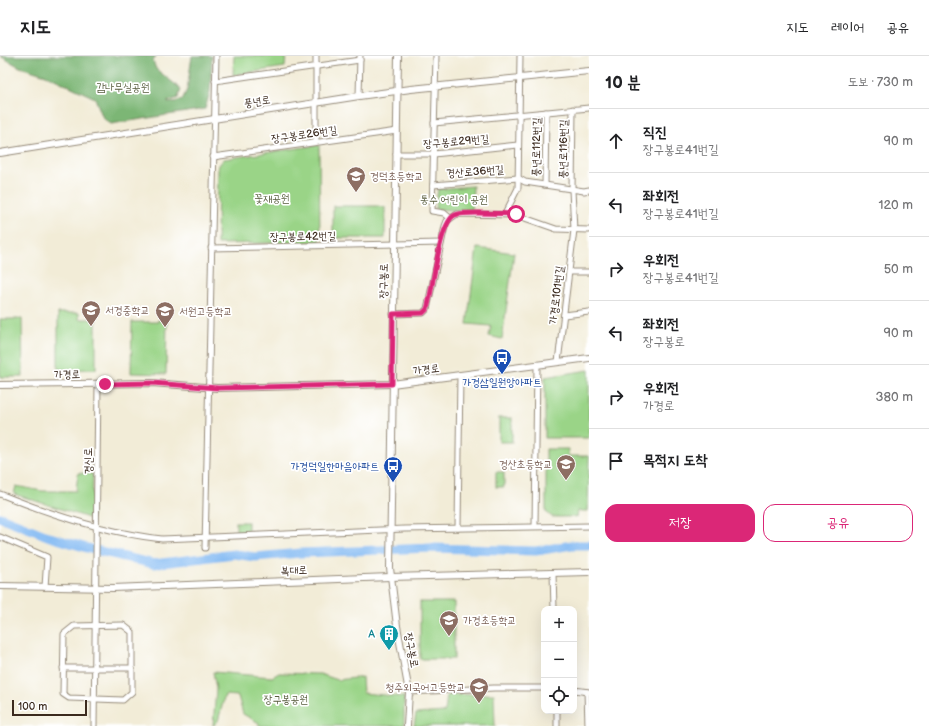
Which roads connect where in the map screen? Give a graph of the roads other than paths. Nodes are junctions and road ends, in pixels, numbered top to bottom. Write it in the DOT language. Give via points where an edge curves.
graph roads {
  1 [pos="216,56"];
  2 [pos="316,56"];
  3 [pos="398,56"];
  4 [pos="436,56"];
  5 [pos="520,56"];
  6 [pos="360,58"];
  7 [pos="316,67"];
  8 [pos="589,71"];
  9 [pos="519,78"];
  10 [pos="215,81"];
  11 [pos="435,87"];
  12 [pos="397,91"];
  13 [pos="359,96"];
  14 [pos="315,103"];
  15 [pos="589,108"];
  16 [pos="573,109"];
  17 [pos="546,112"];
  18 [pos="519,115"];
  19 [pos="214,118"];
  20 [pos="434,124"];
  21 [pos="396,131"];
  22 [pos="316,142"];
  23 [pos="518,145"];
  24 [pos="0,153"];
  25 [pos="396,154"];
  26 [pos="434,154"];
  27 [pos="213,157"];
  28 [pos="518,178"];
  29 [pos="433,185"];
  30 [pos="545,185"];
  31 [pos="572,190"];
  32 [pos="589,190"];
  33 [pos="505,214"];
  34 [pos="450,218"];
  35 [pos="574,230"];
  36 [pos="589,230"];
  37 [pos="441,243"];
  38 [pos="394,244"];
  39 [pos="212,248"];
  40 [pos="569,272"];
  41 [pos="589,272"];
  42 [pos="589,312"];
  43 [pos="393,314"];
  44 [pos="564,315"];
  45 [pos="589,358"];
  46 [pos="558,362"];
  47 [pos="537,366"];
  48 [pos="460,375"];
  49 [pos="98,384"];
  50 [pos="392,384"];
  51 [pos="0,385"];
  52 [pos="209,387"];
  53 [pos="0,494"];
  54 [pos="535,526"];
  55 [pos="589,526"];
  56 [pos="97,528"];
  57 [pos="458,528"];
  58 [pos="390,530"];
  59 [pos="0,537"];
  60 [pos="205,537"];
  61 [pos="205,548"];
  62 [pos="589,572"];
  63 [pos="552,573"];
  64 [pos="390,577"];
  65 [pos="0,586"];
  66 [pos="46,587"];
  67 [pos="97,587"];
  68 [pos="554,606"];
  69 [pos="96,626"];
  70 [pos="63,668"];
  71 [pos="95,668"];
  72 [pos="132,668"];
  73 [pos="541,688"];
  74 [pos="577,690"];
  75 [pos="409,692"];
  76 [pos="588,692"];
  77 [pos="95,699"];
  78 [pos="557,714"];
  79 [pos="94,726"];
  80 [pos="407,726"];
  81 [pos="557,726"];
  82 [pos="588,726"];
  1 -- 10 [label="street"];
  2 -- 7 [label="street"];
  3 -- 12 [label="street, 장구봉로"];
  4 -- 11 [label="street"];
  5 -- 9 [label="street"];
  6 -- 7 [label="street"];
  6 -- 13 [label="street"];
  7 -- 10 [label="street"];
  7 -- 14 [label="street"];
  8 -- 9 [label="street, 풍년로"];
  9 -- 11 [label="street, 풍년로"];
  9 -- 18 [label="street"];
  10 -- 19 [label="street"];
  11 -- 12 [label="street, 풍년로"];
  11 -- 20 [label="street"];
  12 -- 13 [label="street, 풍년로"];
  12 -- 21 [label="street, 장구봉로"];
  13 -- 14 [label="street, 풍년로"];
  14 -- 19 [label="street, 풍년로"];
  14 -- 22 [label="street"];
  15 -- 16 [label="street, 풍년로112번길"];
  16 -- 17 [label="street, 풍년로112번길"];
  16 -- 31 [label="street, 풍년로116번길"];
  17 -- 18 [label="street"];
  17 -- 30 [label="street, 풍년로112번길"];
  18 -- 20 [label="street"];
  18 -- 23 [label="street"];
  19 -- 24 [label="street, 풍년로"];
  19 -- 27 [label="street"];
  20 -- 26 [label="street"];
  21 -- 22 [label="street, 장구봉로26번길"];
  21 -- 25 [label="street, 장구봉로"];
  22 -- 27 [label="street, 장구봉로26번길"];
  23 -- 26 [label="street, 장구봉로29번길"];
  23 -- 28 [label="street"];
  25 -- 26 [label="street, 장구봉로29번길"];
  25 -- 38 [label="street, 장구봉로"];
  26 -- 29 [label="street"];
  27 -- 39 [label="street"];
  28 -- 29 [label="street, 경산로36번길"];
  28 -- 30 [label="street, 경산로36번길" via="525,182"];
  28 -- 33 [label="street" via="518,188"];
  29 -- 34 [label="street" via="432,211 444,213"];
  30 -- 31 [label="street, 경산로36번길"];
  31 -- 32 [label="street, 경산로36번길"];
  31 -- 35 [label="street, 풍년로116번길"];
  33 -- 34 [label="street" via="457,214"];
  33 -- 35 [label="street" via="516,214 556,229"];
  34 -- 37 [label="street"];
  35 -- 36 [label="street"];
  35 -- 40 [label="street, 가경로101번길"];
  37 -- 38 [label="street, 장구봉로42번길"];
  37 -- 43 [label="street" via="427,309 423,313"];
  38 -- 39 [label="street, 장구봉로42번길"];
  38 -- 43 [label="street, 장구봉로"];
  39 -- 52 [label="street"];
  40 -- 41 [label="street"];
  40 -- 44 [label="street, 가경로101번길"];
  42 -- 44 [label="street"];
  43 -- 50 [label="street, 장구봉로"];
  44 -- 46 [label="street, 가경로101번길"];
  45 -- 46 [label="street, 가경로"];
  46 -- 47 [label="street, 가경로"];
  47 -- 48 [label="street, 가경로"];
  47 -- 54 [label="street"];
  48 -- 50 [label="street, 가경로"];
  48 -- 57 [label="street"];
  49 -- 51 [label="street, 가경로"];
  49 -- 52 [label="street, 가경로" via="152,383"];
  49 -- 56 [label="street, 경신로"];
  50 -- 52 [label="street, 가경로"];
  50 -- 58 [label="street, 장구봉로"];
  52 -- 60 [label="street"];
  53 -- 56 [label="street"];
  54 -- 55 [label="street"];
  54 -- 57 [label="street"];
  56 -- 60 [label="street" via="162,539"];
  56 -- 67 [label="street, 경신로"];
  57 -- 58 [label="street"];
  58 -- 60 [label="street"];
  58 -- 64 [label="street, 장구봉로"];
  59 -- 66 [label="street" via="47,557"];
  60 -- 61 [label="street"];
  62 -- 63 [label="street, 복대로"];
  63 -- 64 [label="street, 복대로"];
  63 -- 68 [label="street"];
  64 -- 67 [label="street, 복대로"];
  64 -- 75 [label="street, 장구봉로"];
  65 -- 66 [label="street, 복대로"];
  66 -- 67 [label="street, 복대로"];
  67 -- 69 [label="street"];
  69 -- 70 [label="street" via="74,626 64,634"];
  69 -- 71 [label="street"];
  69 -- 72 [label="street" via="123,625 132,632"];
  70 -- 71 [label="street"];
  70 -- 77 [label="street" via="63,694 69,698"];
  71 -- 72 [label="street"];
  71 -- 77 [label="street"];
  72 -- 77 [label="street" via="132,692 123,700"];
  73 -- 75 [label="street"];
  74 -- 76 [label="street"];
  75 -- 80 [label="street, 장구봉로"];
  76 -- 82 [label="street"];
  77 -- 79 [label="street"];
  78 -- 81 [label="street"];
}
